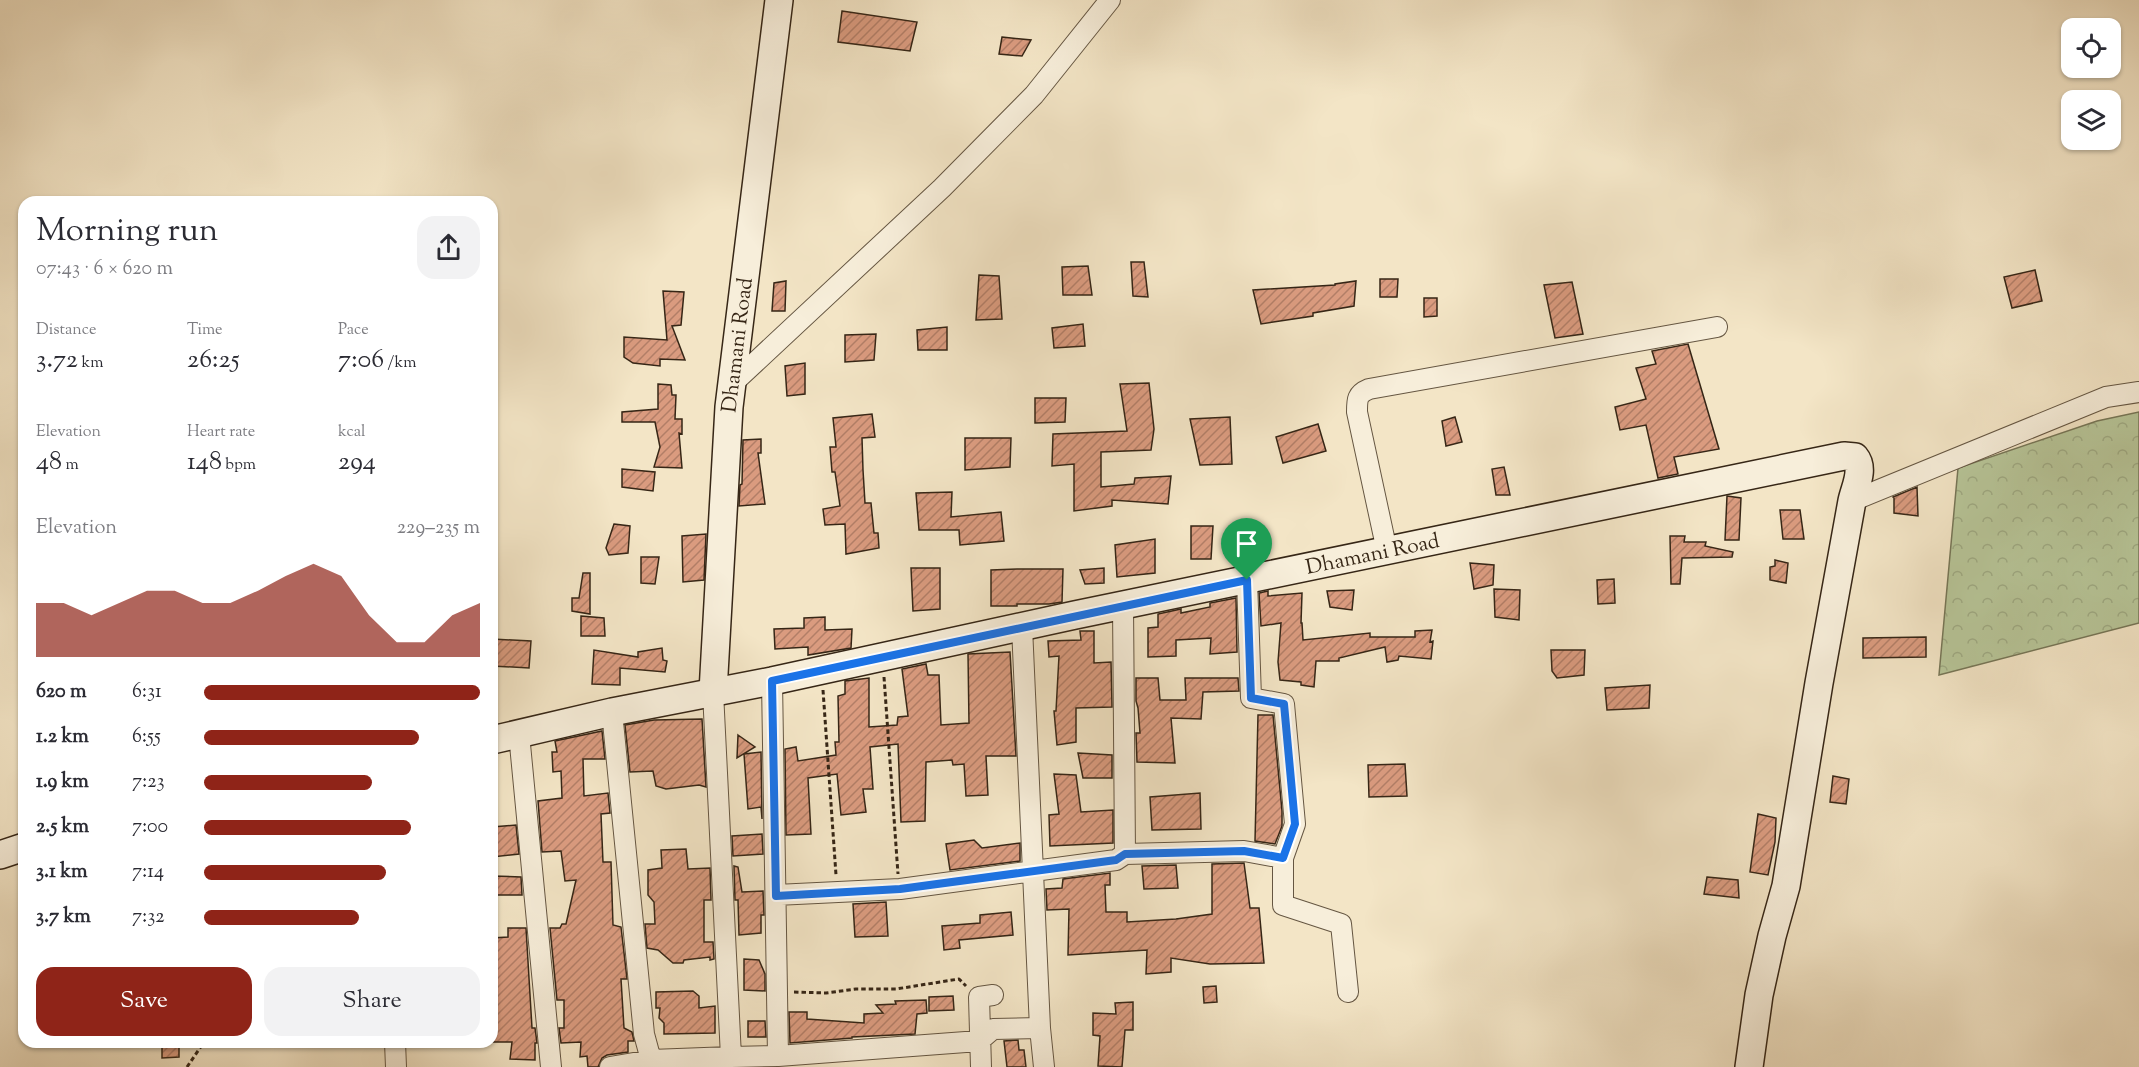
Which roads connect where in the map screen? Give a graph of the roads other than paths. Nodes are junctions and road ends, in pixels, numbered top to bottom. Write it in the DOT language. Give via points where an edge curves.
graph roads {
  1 [pos="779,0"];
  2 [pos="1110,0"];
  3 [pos="1717,327"];
  4 [pos="732,384"];
  5 [pos="2139,392"];
  6 [pos="1853,495"];
  7 [pos="1387,551"];
  8 [pos="1247,580"];
  9 [pos="1123,605"];
  10 [pos="1022,627"];
  11 [pos="772,681"];
  12 [pos="713,692"];
  13 [pos="612,712"];
  14 [pos="519,734"];
  15 [pos="498,739"];
  16 [pos="18,849"];
  17 [pos="1125,854"];
  18 [pos="0,855"];
  19 [pos="1283,858"];
  20 [pos="1033,870"];
  21 [pos="776,896"];
  22 [pos="1348,992"];
  23 [pos="986,996"];
  24 [pos="1040,1028"];
  25 [pos="979,1041"];
  26 [pos="395,1048"];
  27 [pos="778,1056"];
  28 [pos="730,1057"];
  29 [pos="651,1060"];
  30 [pos="396,1067"];
  31 [pos="551,1067"];
  32 [pos="609,1067"];
  33 [pos="981,1067"];
  34 [pos="1044,1067"];
  35 [pos="1749,1067"];
  1 -- 4 [label="main road, Dhamani Road"];
  2 -- 4 [label="street" via="1034,95 942,188"];
  3 -- 7 [label="street" via="1369,388 1361,393 1357,412"];
  4 -- 12 [label="main road, Dhamani Road"];
  5 -- 6 [label="street" via="2106,397"];
  6 -- 7 [label="main road, Dhamani Road" via="1860,465 1855,457 1844,456"];
  6 -- 35 [label="main road" via="1786,886 1759,995"];
  7 -- 8 [label="main road, Dhamani Road"];
  8 -- 9 [label="main road, Dhamani Road"];
  8 -- 19 [label="street" via="1251,698 1284,704 1295,824"];
  9 -- 10 [label="main road, Dhamani Road"];
  9 -- 17 [label="street"];
  10 -- 11 [label="main road, Dhamani Road"];
  10 -- 20 [label="street"];
  11 -- 12 [label="main road, Dhamani Road"];
  11 -- 21 [label="street"];
  12 -- 13 [label="main road, Dhamani Road"];
  12 -- 28 [label="street"];
  13 -- 14 [label="main road, Dhamani Road"];
  13 -- 29 [label="street" via="644,1034"];
  14 -- 15 [label="main road, Dhamani Road"];
  14 -- 31 [label="street"];
  16 -- 18 [label="main road"];
  17 -- 19 [label="street" via="1244,851"];
  17 -- 20 [label="street" via="1116,860"];
  19 -- 22 [label="street" via="1283,905 1341,924"];
  20 -- 21 [label="street" via="900,889"];
  20 -- 24 [label="street"];
  21 -- 27 [label="street"];
  23 -- 25 [label="street"];
  24 -- 25 [label="street" via="993,1029"];
  24 -- 34 [label="street"];
  25 -- 27 [label="street"];
  25 -- 33 [label="street"];
  26 -- 30 [label="street"];
  27 -- 28 [label="street"];
  28 -- 29 [label="street"];
  29 -- 32 [label="street"];
}
